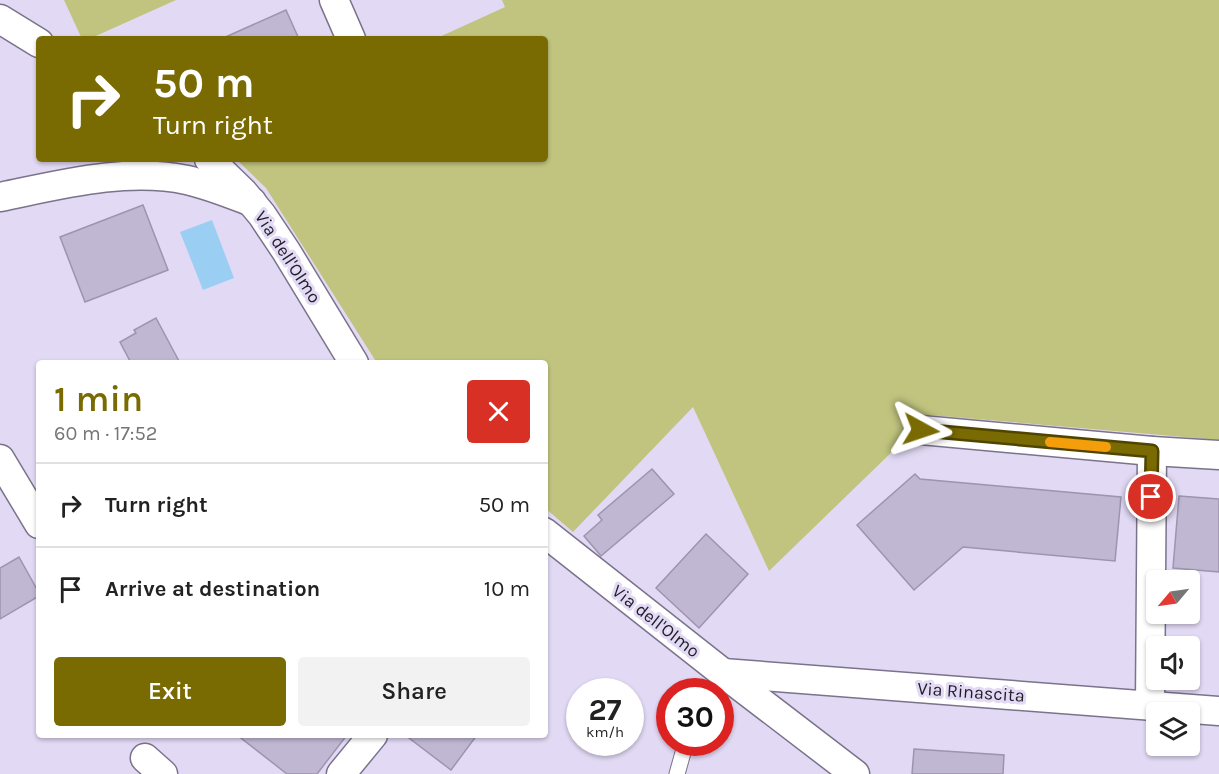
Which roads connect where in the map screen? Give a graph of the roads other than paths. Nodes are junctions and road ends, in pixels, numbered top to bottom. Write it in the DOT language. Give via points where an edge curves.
graph roads {
  1 [pos="334,0"];
  2 [pos="0,19"];
  3 [pos="350,36"];
  4 [pos="36,41"];
  5 [pos="213,162"];
  6 [pos="0,197"];
  7 [pos="252,202"];
  8 [pos="352,360"];
  9 [pos="921,430"];
  10 [pos="1152,451"];
  11 [pos="1219,455"];
  12 [pos="0,459"];
  13 [pos="36,519"];
  14 [pos="548,535"];
  15 [pos="713,678"];
  16 [pos="734,683"];
  17 [pos="734,693"];
  18 [pos="1150,702"];
  19 [pos="1146,706"];
  20 [pos="1200,710"];
  21 [pos="1219,711"];
  22 [pos="371,738"];
  23 [pos="682,756"];
  24 [pos="341,774"];
  25 [pos="677,774"];
  26 [pos="855,774"];
  1 -- 3 [label="street"];
  2 -- 4 [label="street"];
  5 -- 7 [label="street, Via dell'Olmo"];
  6 -- 7 [label="street" via="81,181 153,176 186,180"];
  7 -- 8 [label="street, Via dell'Olmo"];
  9 -- 10 [label="street"];
  10 -- 11 [label="street"];
  10 -- 18 [label="street"];
  12 -- 13 [label="street"];
  14 -- 15 [label="street, Via dell'Olmo"];
  16 -- 19 [label="street, Via Rinascita"];
  17 -- 26 [label="street, Via dell'Olmo"];
  20 -- 21 [label="street, Via Rinascita"];
  22 -- 24 [label="street"];
  23 -- 25 [label="lane"];
}
